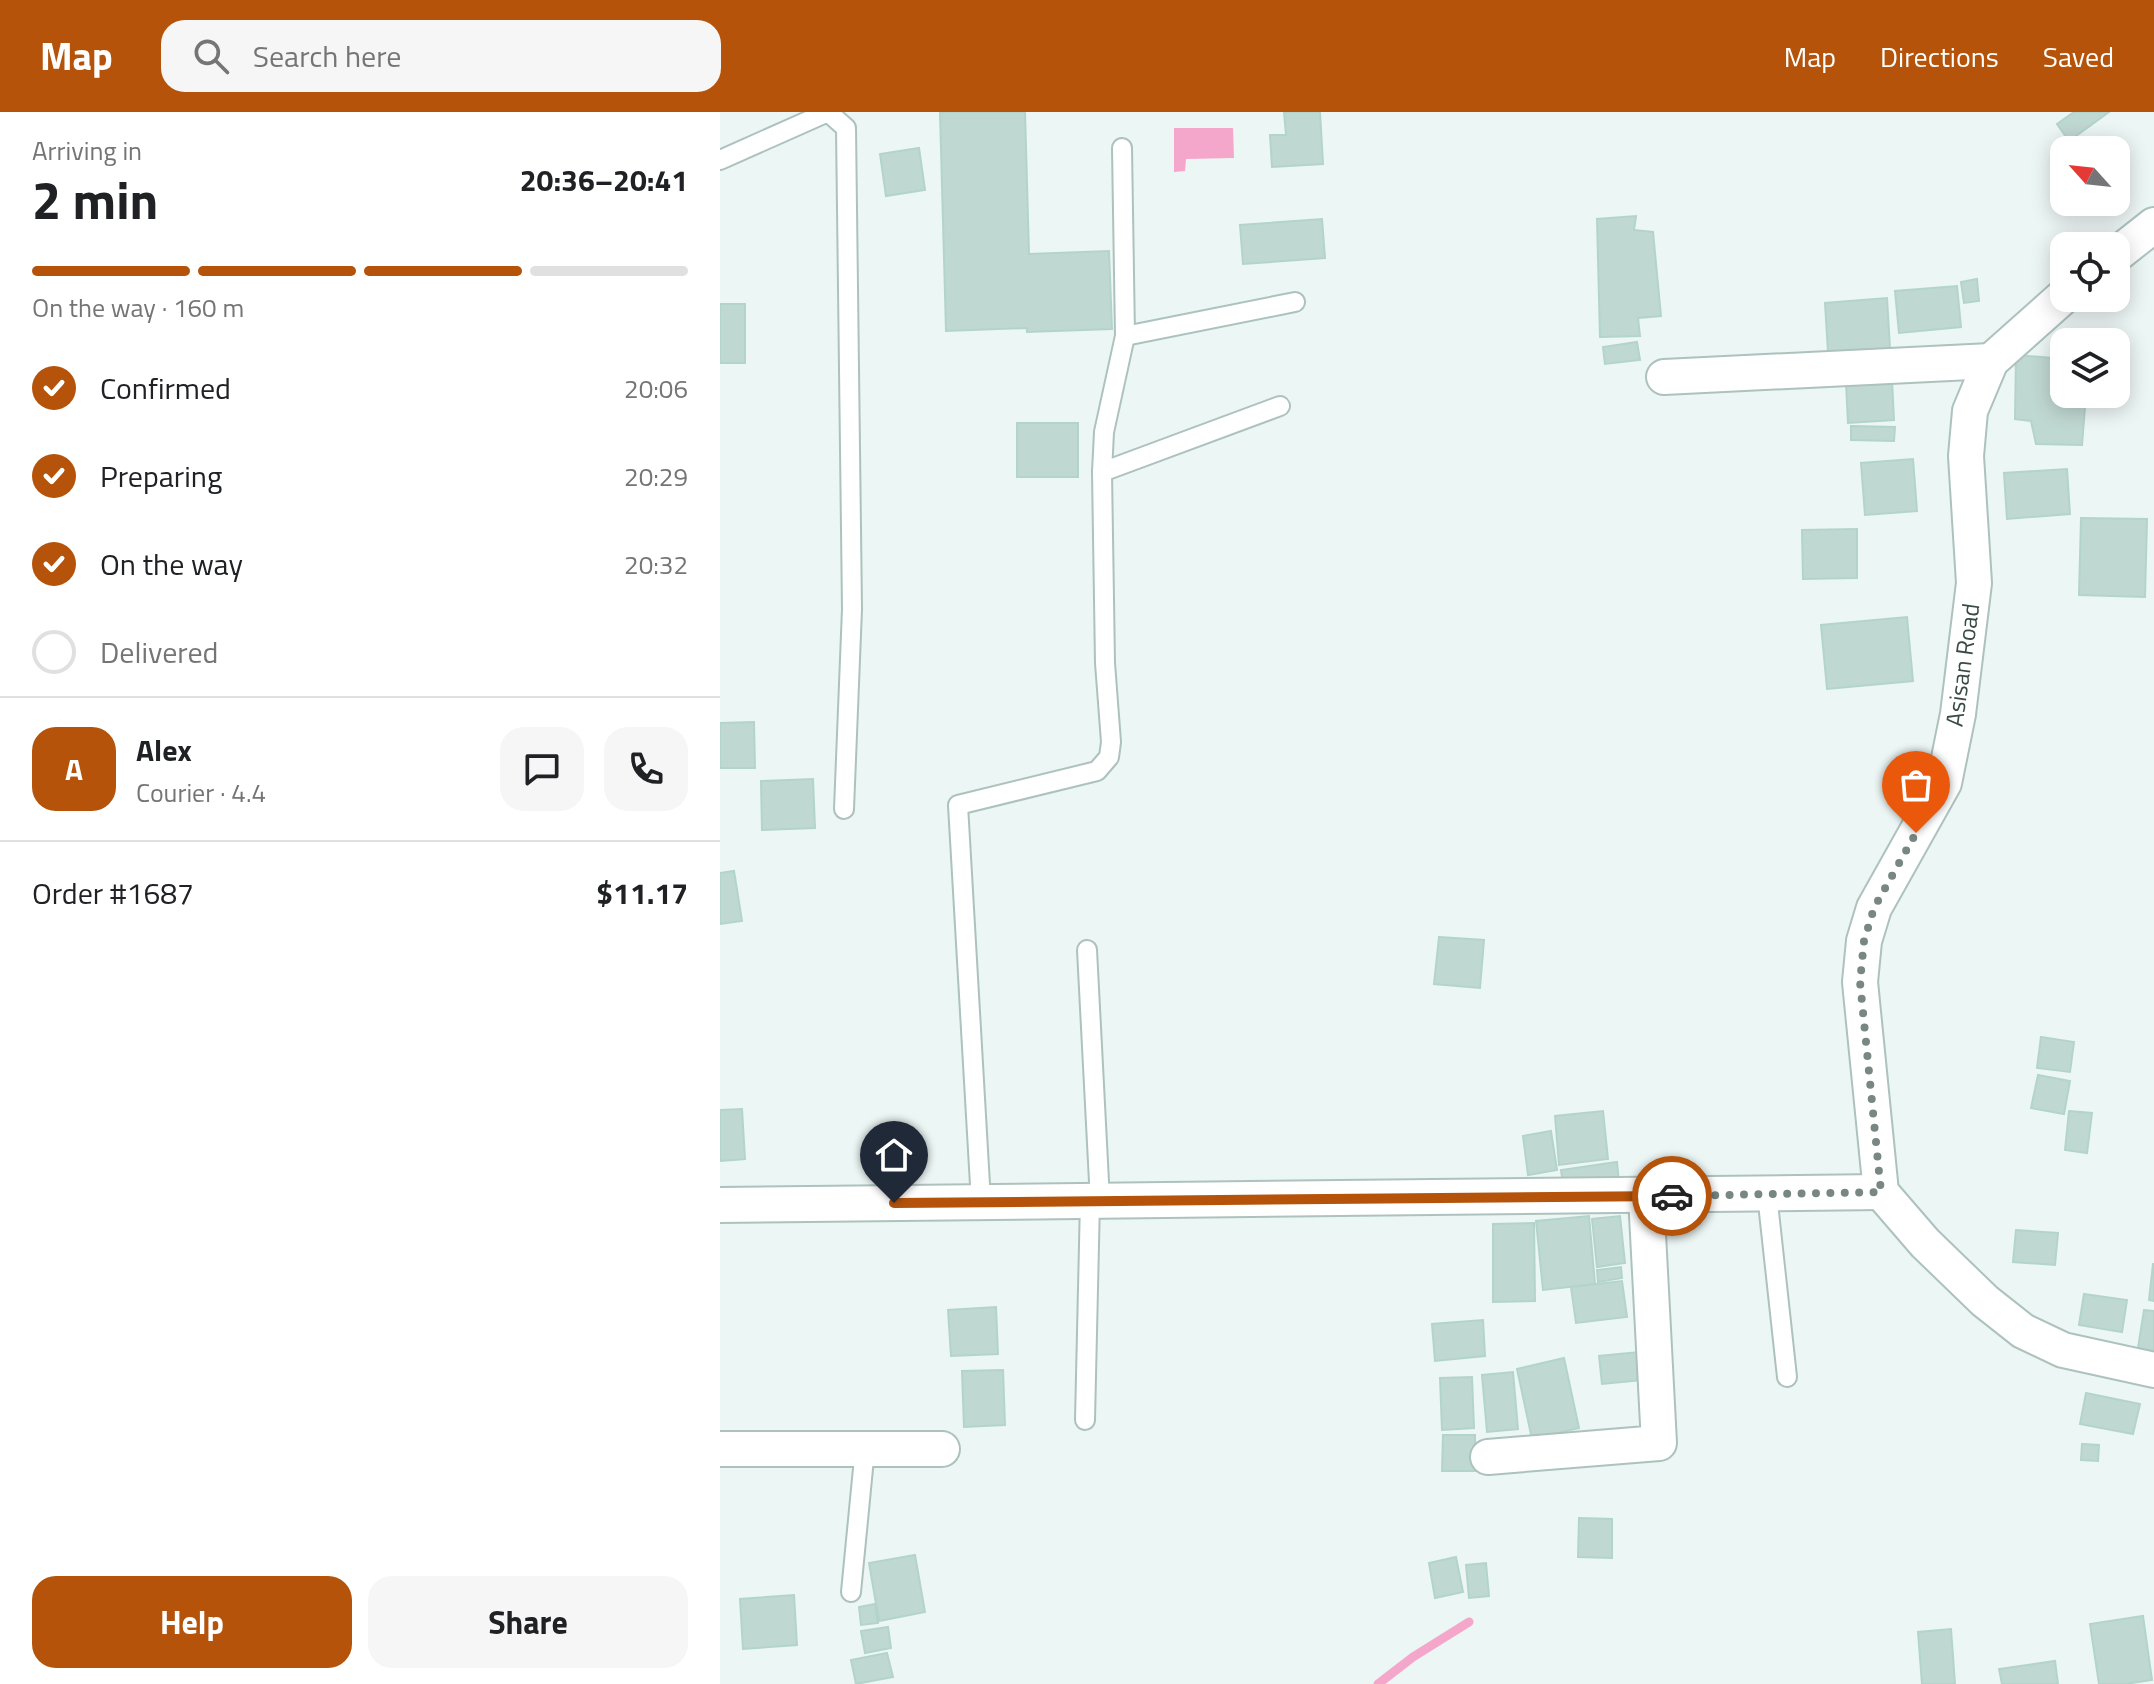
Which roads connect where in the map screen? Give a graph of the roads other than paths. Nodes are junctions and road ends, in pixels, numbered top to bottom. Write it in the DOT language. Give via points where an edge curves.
graph roads {
  1 [pos="1122,148"];
  2 [pos="720,160"];
  3 [pos="2154,225"];
  4 [pos="2130,244"];
  5 [pos="1295,302"];
  6 [pos="2050,308"];
  7 [pos="1125,336"];
  8 [pos="1991,361"];
  9 [pos="1664,377"];
  10 [pos="1280,406"];
  11 [pos="1102,472"];
  12 [pos="844,809"];
  13 [pos="1087,950"];
  14 [pos="1881,1192"];
  15 [pos="1767,1194"];
  16 [pos="1646,1196"];
  17 [pos="1095,1201"];
  18 [pos="981,1202"];
  19 [pos="720,1205"];
  20 [pos="2154,1370"];
  21 [pos="1787,1377"];
  22 [pos="1085,1420"];
  23 [pos="865,1448"];
  24 [pos="720,1449"];
  25 [pos="942,1449"];
  26 [pos="1488,1457"];
  27 [pos="851,1592"];
  1 -- 7 [label="lane"];
  2 -- 12 [label="lane" via="828,112 846,128 852,609"];
  3 -- 4 [label="street"];
  5 -- 7 [label="lane"];
  6 -- 8 [label="street, Asisan Road"];
  7 -- 11 [label="lane" via="1104,432"];
  8 -- 9 [label="street"];
  8 -- 14 [label="street, Asisan Road" via="1970,411 1966,456 1974,583 1944,783 1874,908 1864,941 1860,982"];
  10 -- 11 [label="lane"];
  11 -- 18 [label="lane" via="1109,757 1097,771 958,805"];
  13 -- 17 [label="lane"];
  14 -- 15 [label="street"];
  14 -- 20 [label="street" via="1935,1253 2023,1331 2063,1350"];
  15 -- 16 [label="street"];
  15 -- 21 [label="lane"];
  16 -- 17 [label="street"];
  16 -- 26 [label="street" via="1659,1443"];
  17 -- 18 [label="street"];
  17 -- 22 [label="lane"];
  18 -- 19 [label="street"];
  23 -- 24 [label="street"];
  23 -- 25 [label="street"];
  23 -- 27 [label="lane"];
}
